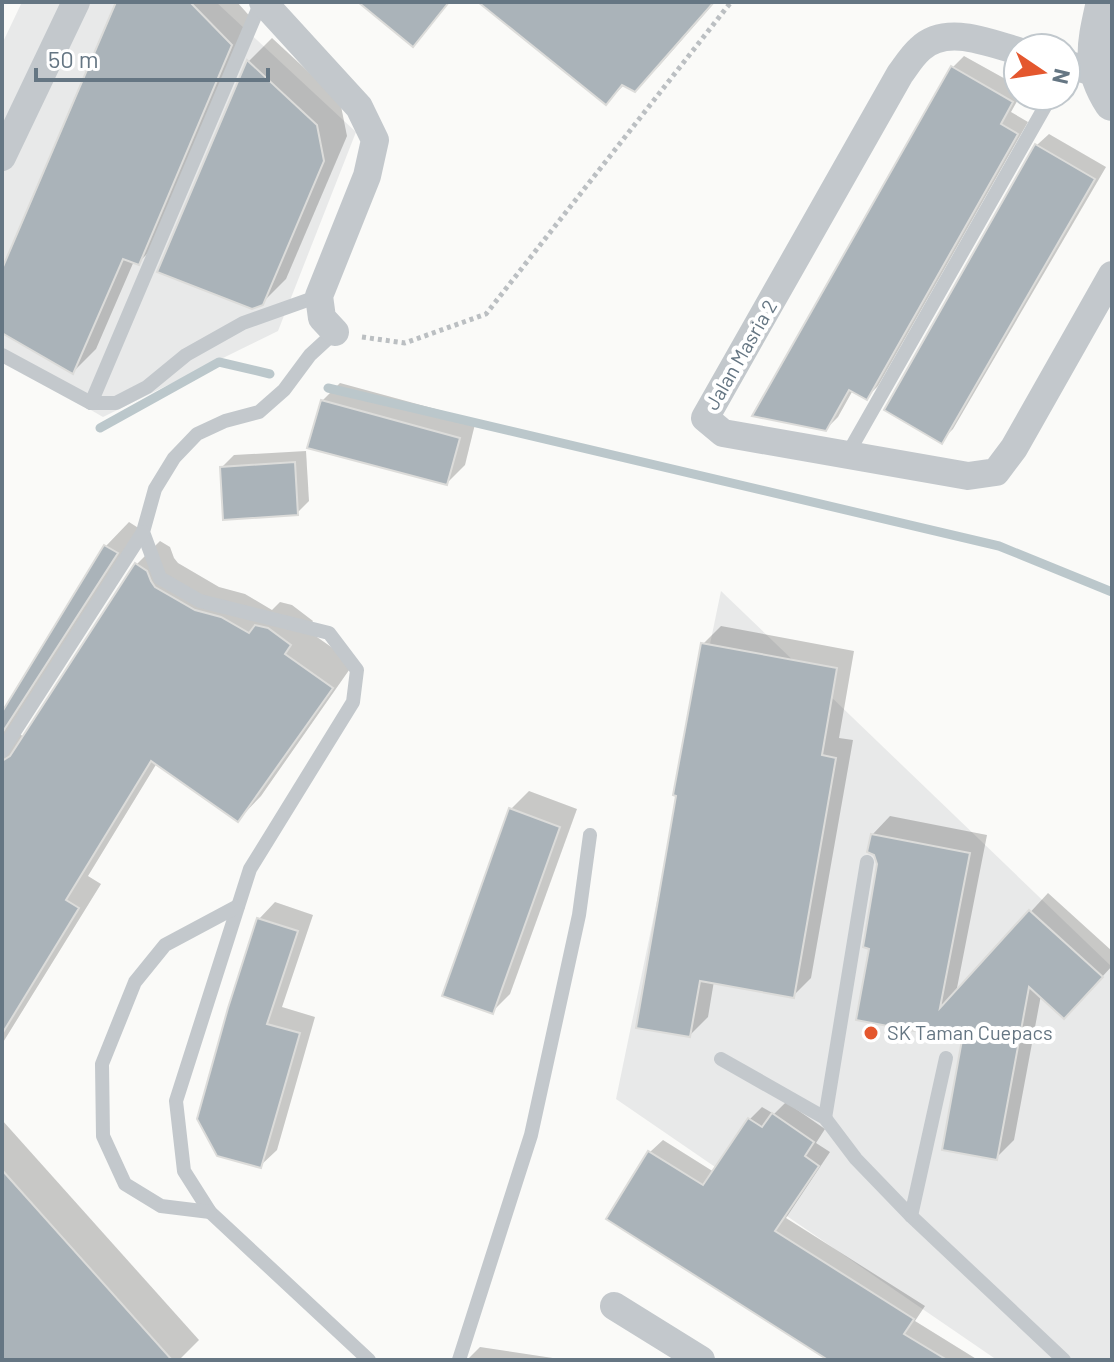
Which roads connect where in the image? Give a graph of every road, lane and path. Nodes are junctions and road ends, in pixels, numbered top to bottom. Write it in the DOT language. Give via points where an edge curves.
graph roads {
  1 [pos="76,2"];
  2 [pos="262,2"];
  3 [pos="731,2"];
  4 [pos="1104,2"];
  5 [pos="1002,47"];
  6 [pos="1082,75"];
  7 [pos="1042,112"];
  8 [pos="2,157"];
  9 [pos="1112,275"];
  10 [pos="319,296"];
  11 [pos="335,332"];
  12 [pos="2,355"];
  13 [pos="91,403"];
  14 [pos="847,455"];
  15 [pos="143,532"];
  16 [pos="2,751"];
  17 [pos="590,835"];
  18 [pos="867,862"];
  19 [pos="238,906"];
  20 [pos="946,1058"];
  21 [pos="721,1059"];
  22 [pos="825,1118"];
  23 [pos="210,1212"];
  24 [pos="911,1216"];
  25 [pos="614,1306"];
  26 [pos="369,1360"];
  27 [pos="459,1360"];
  28 [pos="701,1360"];
  29 [pos="1064,1360"];
  1 -- 8 [label="street"];
  2 -- 10 [label="street" via="359,107 375,140 367,176"];
  2 -- 13 [label="lane"];
  3 -- 11 [label="path" via="486,314 405,343"];
  4 -- 6 [label="street" via="1095,52"];
  5 -- 14 [label="street, Jalan Masria 2" via="964,36 938,38 921,47 900,74 705,418 723,433"];
  7 -- 14 [label="lane"];
  9 -- 14 [label="street, Jalan Masria 2" via="996,472 968,476"];
  10 -- 11 [label="street" via="322,318"];
  10 -- 13 [label="lane" via="243,323 116,403"];
  11 -- 15 [label="lane" via="259,412 197,434 155,489"];
  12 -- 13 [label="lane"];
  15 -- 16 [label="lane"];
  15 -- 19 [label="lane" via="160,578 200,601 329,633 357,670 353,702 250,869"];
  17 -- 27 [label="lane" via="579,915 531,1135"];
  18 -- 22 [label="lane"];
  19 -- 23 [label="lane" via="176,1101 184,1171"];
  19 -- 23 [label="lane" via="165,945 135,982 102,1064 103,1136 125,1184 161,1206"];
  20 -- 24 [label="lane"];
  21 -- 22 [label="lane"];
  22 -- 24 [label="lane"];
  23 -- 26 [label="lane"];
  24 -- 29 [label="lane"];
  25 -- 28 [label="street"];
}
